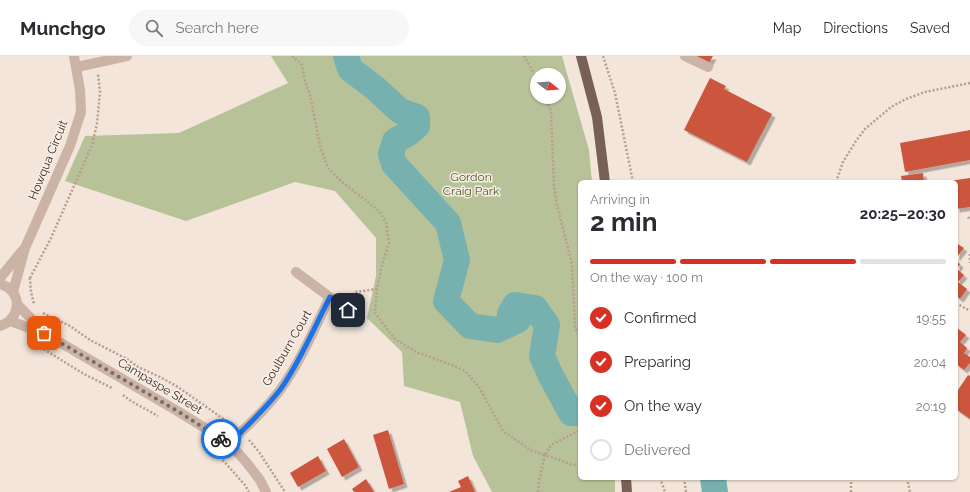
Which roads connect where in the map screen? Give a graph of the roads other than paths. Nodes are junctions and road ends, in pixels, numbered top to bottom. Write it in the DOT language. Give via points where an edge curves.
graph roads {
  1 [pos="74,56"];
  2 [pos="127,56"];
  3 [pos="581,56"];
  4 [pos="685,56"];
  5 [pos="77,67"];
  6 [pos="708,67"];
  7 [pos="605,180"];
  8 [pos="25,248"];
  9 [pos="296,272"];
  10 [pos="0,278"];
  11 [pos="0,284"];
  12 [pos="13,292"];
  13 [pos="330,297"];
  14 [pos="17,304"];
  15 [pos="348,310"];
  16 [pos="10,321"];
  17 [pos="0,326"];
  18 [pos="44,333"];
  19 [pos="229,444"];
  20 [pos="626,480"];
  21 [pos="266,492"];
  22 [pos="626,492"];
  1 -- 5 [label="street, Howqua Circuit"];
  2 -- 5 [label="street"];
  3 -- 7 [label="main road" via="597,118"];
  4 -- 6 [label="street"];
  5 -- 8 [label="street, Howqua Circuit" via="80,112 70,146"];
  8 -- 10 [label="street, Howqua Circuit"];
  8 -- 12 [label="street, Howqua Circuit"];
  9 -- 13 [label="street"];
  11 -- 12 [label="street"];
  12 -- 14 [label="street"];
  13 -- 15 [label="street"];
  13 -- 19 [label="street, Goulburn Court" via="280,390"];
  14 -- 16 [label="street"];
  14 -- 18 [label="street, Campaspe Street"];
  16 -- 17 [label="street"];
  16 -- 18 [label="street, Campaspe Street"];
  18 -- 19 [label="street, Campaspe Street"];
  19 -- 21 [label="street, Campaspe Street" via="260,480"];
  20 -- 22 [label="main road"];
}
